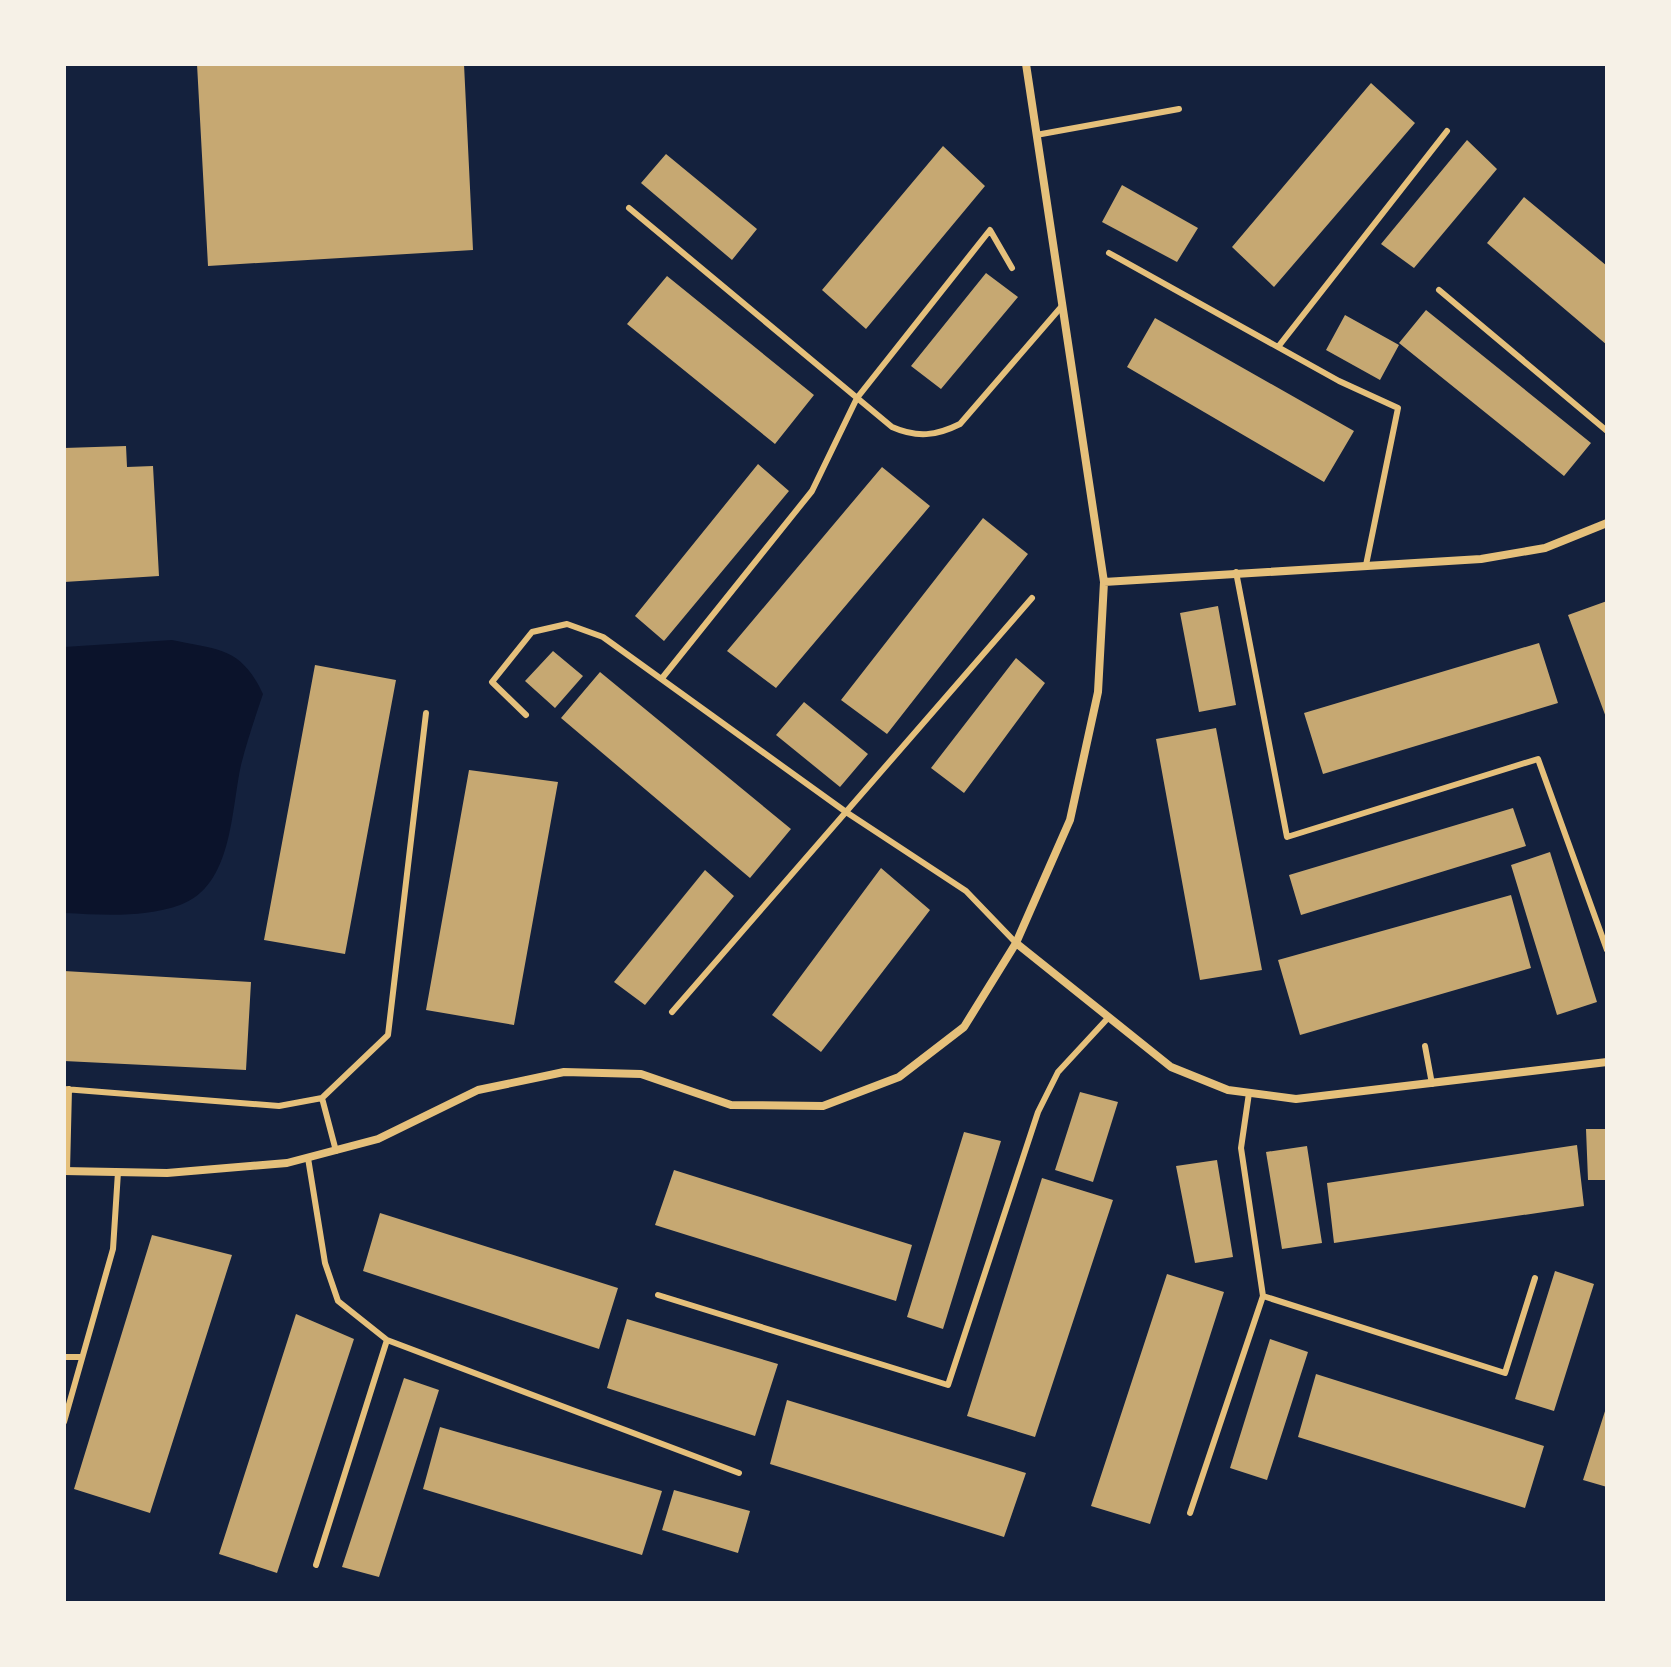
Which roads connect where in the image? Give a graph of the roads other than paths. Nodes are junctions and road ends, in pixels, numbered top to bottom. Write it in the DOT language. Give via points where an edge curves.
graph roads {
  1 [pos="1026,64"];
  2 [pos="1179,109"];
  3 [pos="1447,131"];
  4 [pos="1036,135"];
  5 [pos="629,208"];
  6 [pos="1109,253"];
  7 [pos="1012,268"];
  8 [pos="1439,290"];
  9 [pos="1062,306"];
  10 [pos="1278,347"];
  11 [pos="857,398"];
  12 [pos="1607,431"];
  13 [pos="1607,523"];
  14 [pos="1366,565"];
  15 [pos="1236,572"];
  16 [pos="1104,582"];
  17 [pos="1032,598"];
  18 [pos="663,677"];
  19 [pos="426,713"];
  20 [pos="526,715"];
  21 [pos="846,812"];
  22 [pos="1016,943"];
  23 [pos="1607,950"];
  24 [pos="672,1012"];
  25 [pos="1108,1018"];
  26 [pos="1425,1046"];
  27 [pos="1607,1062"];
  28 [pos="1432,1084"];
  29 [pos="66,1089"];
  30 [pos="1249,1093"];
  31 [pos="322,1098"];
  32 [pos="336,1151"];
  33 [pos="308,1158"];
  34 [pos="66,1171"];
  35 [pos="118,1172"];
  36 [pos="1535,1278"];
  37 [pos="658,1295"];
  38 [pos="1263,1296"];
  39 [pos="387,1340"];
  40 [pos="64,1357"];
  41 [pos="82,1357"];
  42 [pos="64,1422"];
  43 [pos="739,1473"];
  44 [pos="1190,1513"];
  45 [pos="316,1565"];
  1 -- 4 [label="street"];
  2 -- 4 [label="lane"];
  3 -- 10 [label="lane"];
  4 -- 9 [label="street"];
  5 -- 11 [label="lane"];
  6 -- 10 [label="lane"];
  7 -- 11 [label="lane" via="990,230"];
  8 -- 12 [label="lane"];
  9 -- 11 [label="lane" via="960,424 940,434 911,435 892,427"];
  9 -- 16 [label="street"];
  10 -- 14 [label="lane" via="1398,408"];
  11 -- 18 [label="lane" via="812,491"];
  13 -- 14 [label="street" via="1545,548 1481,559"];
  14 -- 15 [label="street"];
  15 -- 16 [label="street"];
  15 -- 23 [label="lane" via="1287,837 1538,759"];
  16 -- 22 [label="street" via="1098,692 1086,756 1070,820"];
  17 -- 21 [label="lane"];
  18 -- 20 [label="lane" via="603,637 567,624 532,632 492,682"];
  18 -- 21 [label="lane"];
  19 -- 31 [label="lane" via="388,1035"];
  21 -- 22 [label="lane" via="966,891"];
  21 -- 24 [label="lane"];
  22 -- 25 [label="street"];
  22 -- 32 [label="street" via="964,1027 899,1077 823,1106 731,1105 641,1074 564,1072 478,1090 378,1139"];
  25 -- 30 [label="street" via="1171,1067"];
  25 -- 37 [label="lane" via="1058,1072 1038,1112 948,1385"];
  26 -- 28 [label="lane"];
  27 -- 28 [label="street"];
  28 -- 30 [label="street" via="1296,1099"];
  29 -- 31 [label="lane" via="279,1106"];
  29 -- 34 [label="lane"];
  30 -- 38 [label="lane" via="1241,1148"];
  31 -- 32 [label="lane"];
  32 -- 33 [label="street"];
  33 -- 35 [label="street" via="167,1173"];
  33 -- 39 [label="lane" via="325,1263 338,1301"];
  34 -- 35 [label="street"];
  35 -- 41 [label="lane" via="113,1249"];
  36 -- 38 [label="lane" via="1505,1373"];
  38 -- 44 [label="lane"];
  39 -- 43 [label="lane"];
  39 -- 45 [label="lane"];
  40 -- 41 [label="lane"];
  41 -- 42 [label="lane"];
}
